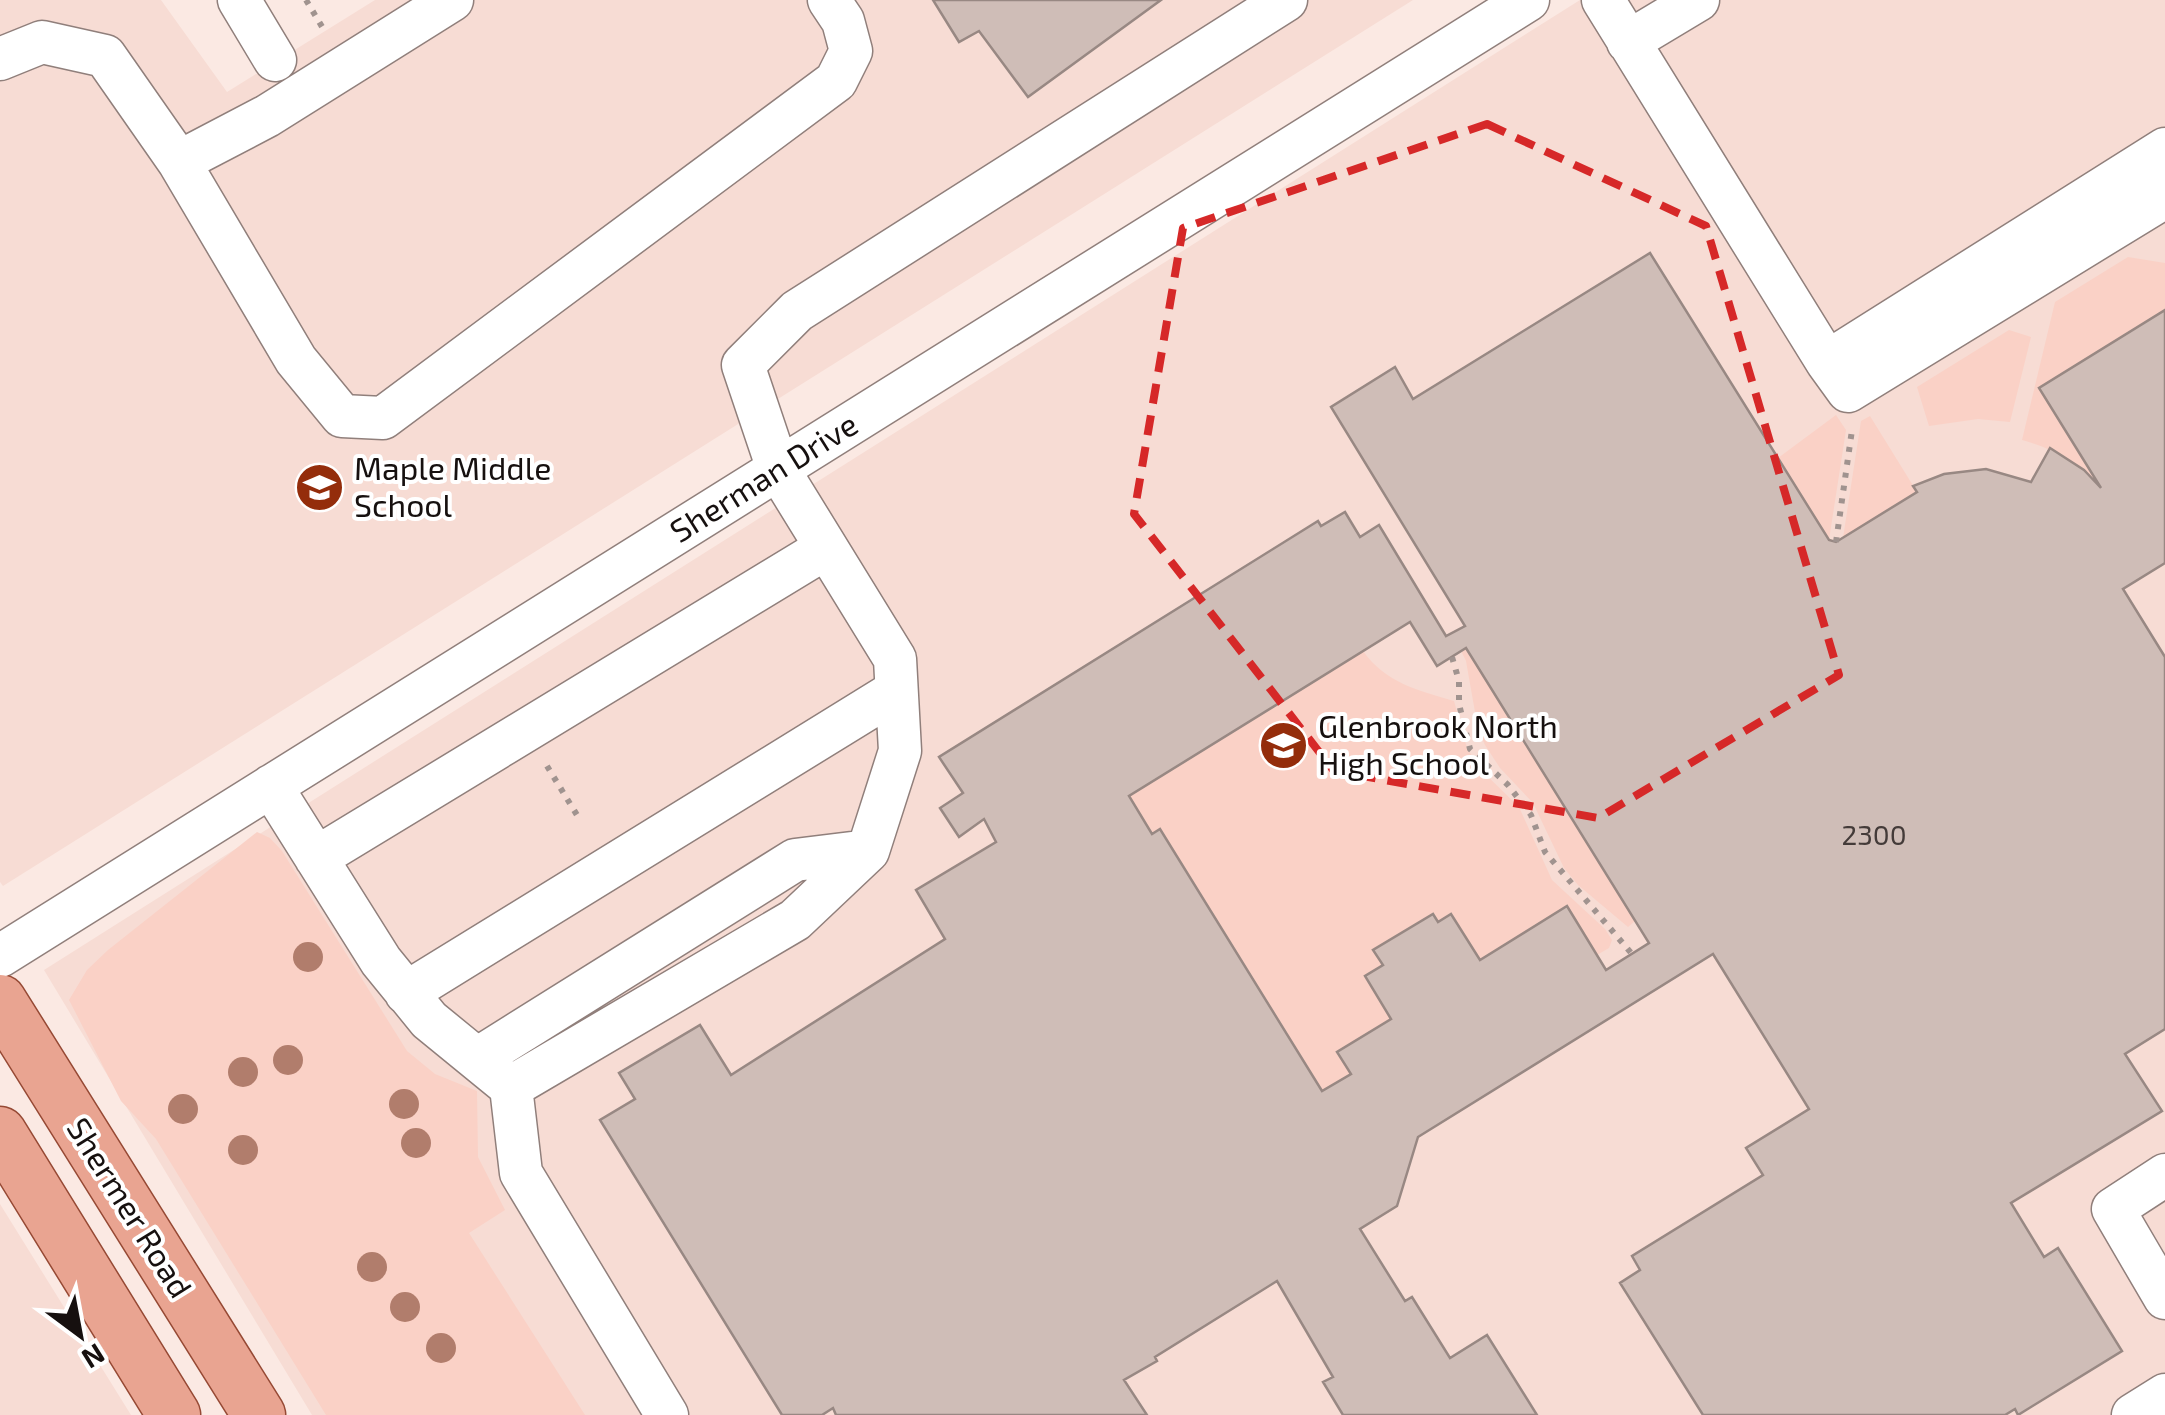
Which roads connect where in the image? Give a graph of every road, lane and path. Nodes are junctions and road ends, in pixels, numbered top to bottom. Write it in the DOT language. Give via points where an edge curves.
graph roads {
  1 [pos="238,0"];
  2 [pos="306,0"];
  3 [pos="452,0"];
  4 [pos="830,0"];
  5 [pos="1286,0"];
  6 [pos="1528,0"];
  7 [pos="1604,0"];
  8 [pos="1698,0"];
  9 [pos="324,30"];
  10 [pos="1628,42"];
  11 [pos="0,59"];
  12 [pos="274,60"];
  13 [pos="2165,149"];
  14 [pos="179,162"];
  15 [pos="2165,192"];
  16 [pos="1827,362"];
  17 [pos="1854,416"];
  18 [pos="778,469"];
  19 [pos="1836,542"];
  20 [pos="826,548"];
  21 [pos="1452,657"];
  22 [pos="896,691"];
  23 [pos="526,731"];
  24 [pos="271,786"];
  25 [pos="580,820"];
  26 [pos="868,851"];
  27 [pos="316,858"];
  28 [pos="1632,954"];
  29 [pos="0,956"];
  30 [pos="406,993"];
  31 [pos="0,1001"];
  32 [pos="477,1059"];
  33 [pos="511,1087"];
  34 [pos="0,1133"];
  35 [pos="2165,1175"];
  36 [pos="2165,1298"];
  37 [pos="2165,1395"];
  38 [pos="174,1415"];
  39 [pos="258,1415"];
  40 [pos="667,1415"];
  41 [pos="2133,1415"];
  1 -- 12 [label="street"];
  2 -- 9 [label="path"];
  3 -- 14 [label="street" via="267,116"];
  4 -- 14 [label="street" via="850,51 836,81 383,418 342,416 296,360"];
  5 -- 18 [label="street" via="797,311 743,365"];
  6 -- 18 [label="street, Sherman Drive"];
  7 -- 10 [label="street"];
  8 -- 10 [label="street"];
  10 -- 16 [label="street"];
  11 -- 14 [label="street" via="42,42 105,56"];
  13 -- 16 [label="street"];
  15 -- 16 [label="street" via="1848,391"];
  17 -- 19 [label="path"];
  18 -- 20 [label="street"];
  18 -- 24 [label="street, Sherman Drive"];
  20 -- 22 [label="street" via="894,659"];
  20 -- 23 [label="street"];
  21 -- 28 [label="path" via="1470,748 1508,785 1531,816 1544,852"];
  22 -- 26 [label="street" via="900,751"];
  22 -- 30 [label="street"];
  23 -- 25 [label="path"];
  23 -- 27 [label="street"];
  24 -- 27 [label="street"];
  24 -- 29 [label="street, Sherman Drive"];
  26 -- 32 [label="street" via="795,860"];
  26 -- 33 [label="street" via="795,920"];
  27 -- 30 [label="street"];
  30 -- 32 [label="street"];
  31 -- 39 [label="main road, Shermer Road"];
  32 -- 33 [label="street"];
  33 -- 40 [label="street" via="521,1173"];
  34 -- 38 [label="main road"];
  35 -- 36 [label="street" via="2113,1209"];
  37 -- 41 [label="street"];
}
